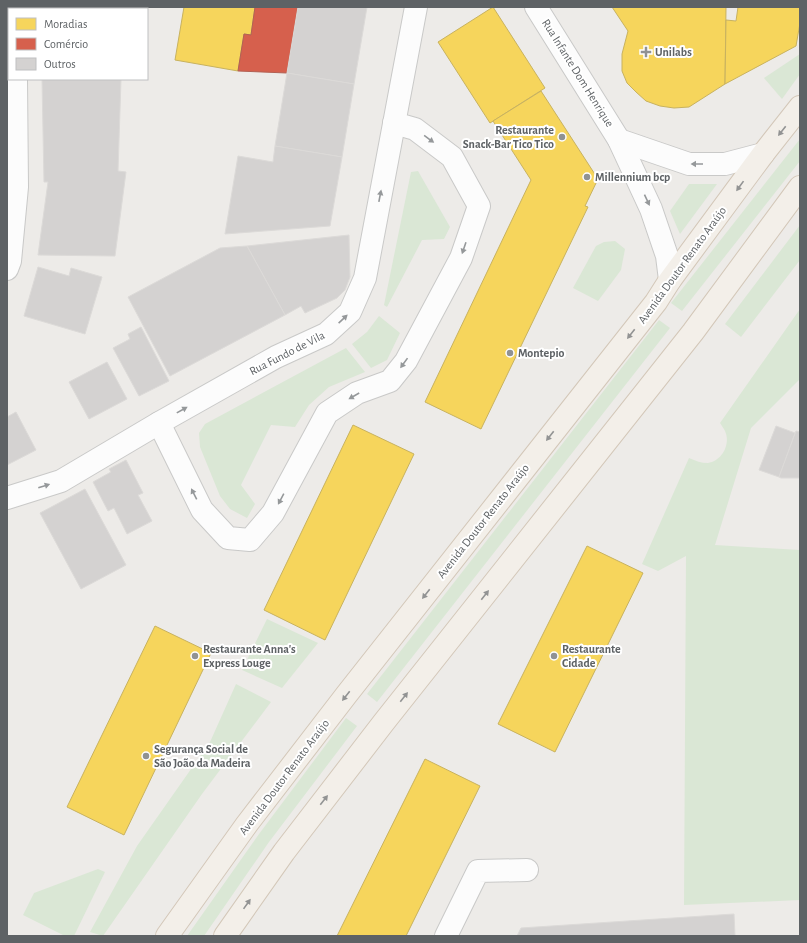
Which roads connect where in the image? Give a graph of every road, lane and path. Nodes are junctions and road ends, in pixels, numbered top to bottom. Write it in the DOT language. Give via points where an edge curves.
graph roads {
  1 [pos="416,7"];
  2 [pos="536,7"];
  3 [pos="16,80"];
  4 [pos="800,107"];
  5 [pos="394,123"];
  6 [pos="619,140"];
  7 [pos="763,154"];
  8 [pos="800,187"];
  9 [pos="7,268"];
  10 [pos="670,280"];
  11 [pos="159,423"];
  12 [pos="7,498"];
  13 [pos="527,870"];
  14 [pos="167,936"];
  15 [pos="225,936"];
  16 [pos="446,936"];
  1 -- 5 [label="street, Rua Fundo de Vila"];
  2 -- 6 [label="street, Rua Infante Dom Henrique"];
  3 -- 9 [label="street" via="17,187 10,261"];
  4 -- 7 [label="main road, Avenida Doutor Renato Araújo, one-way"];
  11 -- 5 [label="street, Rua Fundo de Vila, one-way" via="276,357 326,334 350,312 365,278"];
  5 -- 11 [label="street, one-way" via="415,129 452,156 479,206 461,258 406,361 390,381 357,393 327,413 273,513 250,540 228,538 202,510"];
  7 -- 6 [label="street, Rua Infante Dom Henrique, one-way" via="725,164 689,164"];
  6 -- 10 [label="street, Rua Infante Dom Henrique, one-way" via="651,209 667,256"];
  7 -- 10 [label="main road, Avenida Doutor Renato Araújo, one-way"];
  15 -- 8 [label="main road, one-way" via="313,814 692,332"];
  10 -- 14 [label="main road, Avenida Doutor Renato Araújo, one-way" via="656,302 247,824"];
  12 -- 11 [label="street, Rua Fundo de Vila, one-way" via="61,481"];
  13 -- 16 [label="street" via="478,871"];
}
